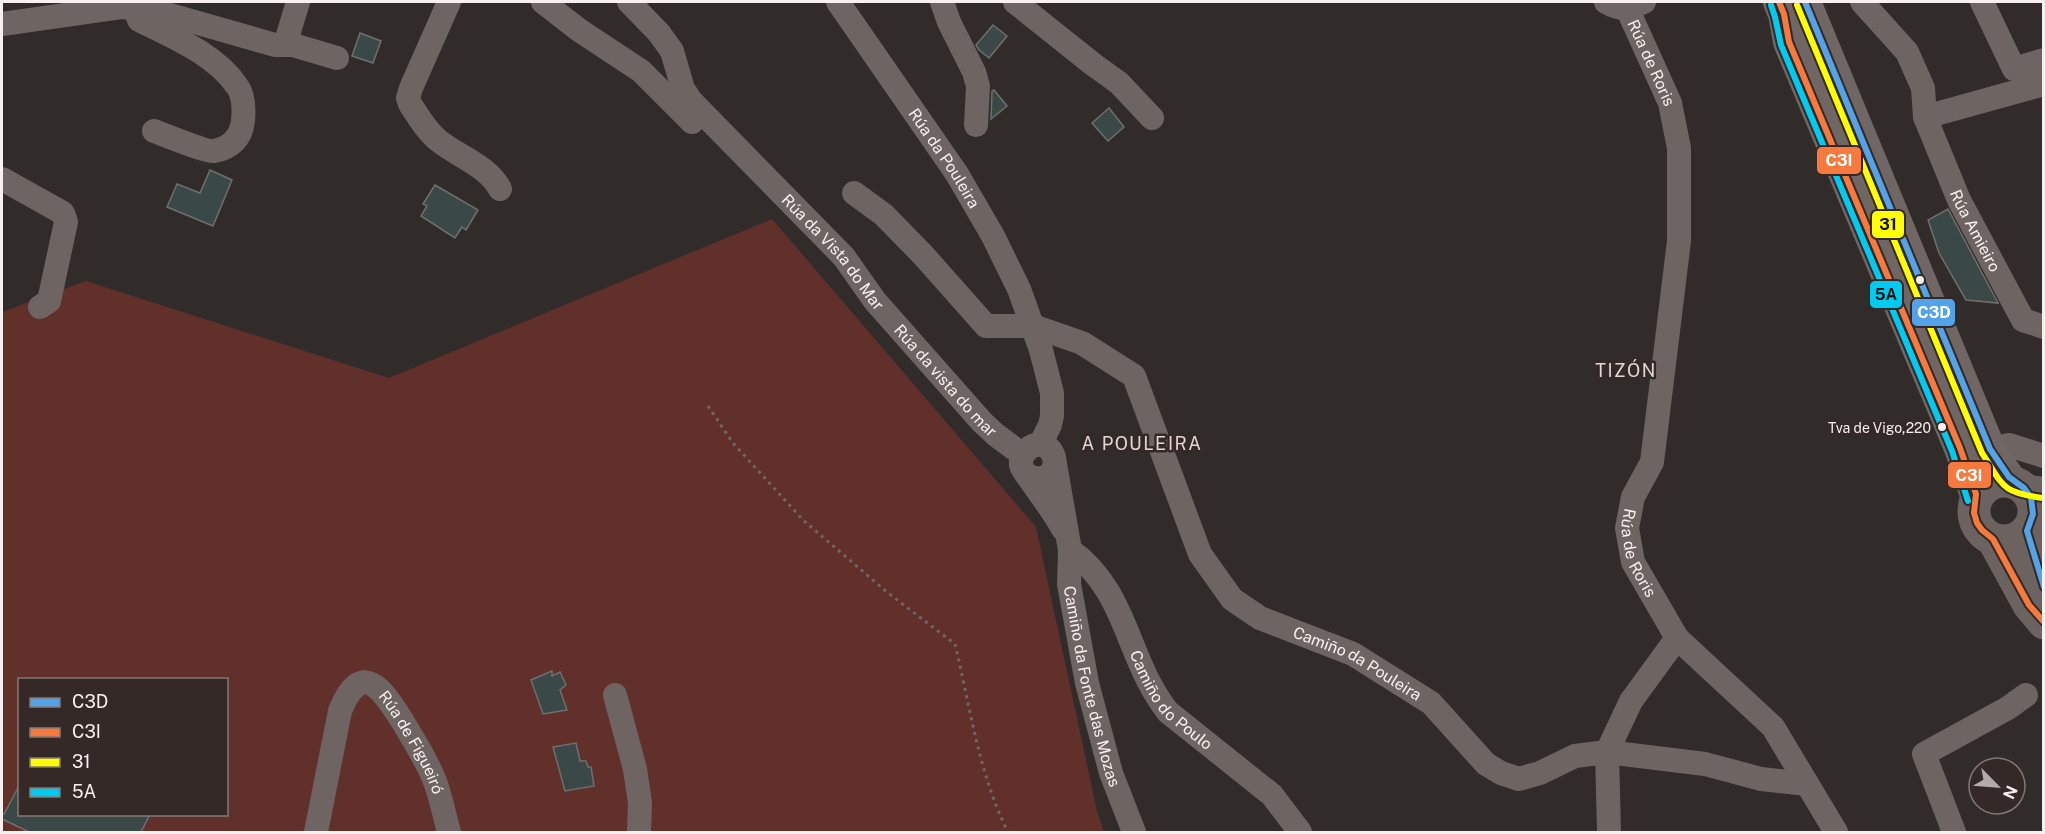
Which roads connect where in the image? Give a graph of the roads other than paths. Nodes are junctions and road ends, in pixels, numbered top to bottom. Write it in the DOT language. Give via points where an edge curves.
graph roads {
  1 [pos="298,2"];
  2 [pos="449,2"];
  3 [pos="543,2"];
  4 [pos="629,2"];
  5 [pos="838,2"];
  6 [pos="942,2"];
  7 [pos="1015,2"];
  8 [pos="1779,2"];
  9 [pos="1805,2"];
  10 [pos="1862,2"];
  11 [pos="1982,2"];
  12 [pos="1626,4"];
  13 [pos="135,8"];
  14 [pos="2,24"];
  15 [pos="285,45"];
  16 [pos="337,58"];
  17 [pos="2043,60"];
  18 [pos="677,64"];
  19 [pos="2043,84"];
  20 [pos="667,96"];
  21 [pos="1925,117"];
  22 [pos="1152,118"];
  23 [pos="976,125"];
  24 [pos="154,131"];
  25 [pos="2,179"];
  26 [pos="500,189"];
  27 [pos="854,194"];
  28 [pos="875,301"];
  29 [pos="40,307"];
  30 [pos="1034,326"];
  31 [pos="2043,327"];
  32 [pos="1990,449"];
  33 [pos="2043,456"];
  34 [pos="1030,459"];
  35 [pos="1977,498"];
  36 [pos="2030,502"];
  37 [pos="1993,539"];
  38 [pos="1068,543"];
  39 [pos="2043,589"];
  40 [pos="2043,623"];
  41 [pos="1677,638"];
  42 [pos="615,695"];
  43 [pos="2026,695"];
  44 [pos="1607,752"];
  45 [pos="1807,784"];
  46 [pos="316,832"];
  47 [pos="449,832"];
  48 [pos="639,832"];
  49 [pos="1134,832"];
  50 [pos="1300,832"];
  51 [pos="1609,832"];
  52 [pos="1836,832"];
  53 [pos="1954,832"];
  1 -- 15 [label="street"];
  2 -- 26 [label="street" via="408,98 436,139 487,172"];
  3 -- 20 [label="street, Rúa da Vista do Mar" via="641,71"];
  4 -- 18 [label="street, Rúa da Vista do Mar" via="659,33"];
  5 -- 30 [label="street, Rúa da Pouleira" via="972,199 1006,261"];
  6 -- 23 [label="street" via="978,86"];
  7 -- 22 [label="street" via="1119,83"];
  8 -- 35 [label="main road" via="1789,42 1960,448"];
  9 -- 32 [label="main road"];
  10 -- 21 [label="street, Rúa Amieiro" via="1907,52 1923,88"];
  11 -- 17 [label="street" via="2014,69"];
  12 -- 41 [label="street, Rúa de Roris" via="1670,103 1679,148 1679,241 1652,462 1633,497 1627,528 1633,562"];
  13 -- 14 [label="street"];
  13 -- 15 [label="street"];
  13 -- 24 [label="street" via="139,20 221,67 239,88 244,110 242,130 234,144 213,152"];
  15 -- 16 [label="street"];
  18 -- 20 [label="street"];
  18 -- 28 [label="street, Rúa da Vista do Mar" via="683,89 691,101 844,257"];
  19 -- 21 [label="street"];
  20 -- 28 [label="street, Rúa da Vista do Mar" via="833,264"];
  21 -- 31 [label="street, Rúa Amieiro" via="1959,200 2023,320"];
  25 -- 29 [label="street" via="65,217 49,301"];
  27 -- 30 [label="street" via="884,215 986,326"];
  28 -- 34 [label="street, Rúa da vista do mar" via="982,422"];
  30 -- 34 [label="street, Rúa da Pouleira" via="1053,404 1050,425"];
  30 -- 44 [label="street, Camiño da Pouleira" via="1082,343 1134,376 1200,554 1232,599 1260,618 1353,654 1431,703 1486,764 1501,773 1519,779 1575,756"];
  32 -- 33 [label="street" via="2009,445"];
  32 -- 36 [label="main road"];
  34 -- 38 [label="street"];
  34 -- 38 [label="street, Camiño da Fonte das Mozas" via="1050,449 1053,454"];
  35 -- 36 [label="highway" via="1995,482"];
  35 -- 37 [label="highway" via="1974,508 1978,526"];
  36 -- 37 [label="highway" via="2011,540"];
  36 -- 39 [label="highway"];
  37 -- 40 [label="highway"];
  38 -- 49 [label="street, Camiño da Fonte das Mozas" via="1069,584 1087,683 1112,773"];
  38 -- 50 [label="street, Camiño do Poulo" via="1107,587 1148,682 1168,712 1272,795"];
  41 -- 44 [label="street" via="1631,701"];
  41 -- 45 [label="street, Rúa de Roris" via="1773,727"];
  42 -- 48 [label="street" via="635,769"];
  43 -- 53 [label="street" via="1924,754"];
  44 -- 45 [label="street, Camiño da Pouleira" via="1705,764 1761,779"];
  44 -- 51 [label="street"];
  45 -- 52 [label="street, Rúa de Roris"];
  46 -- 47 [label="street, Rúa de Figueiró" via="340,711 352,688 361,682 385,693 424,756"];
}
